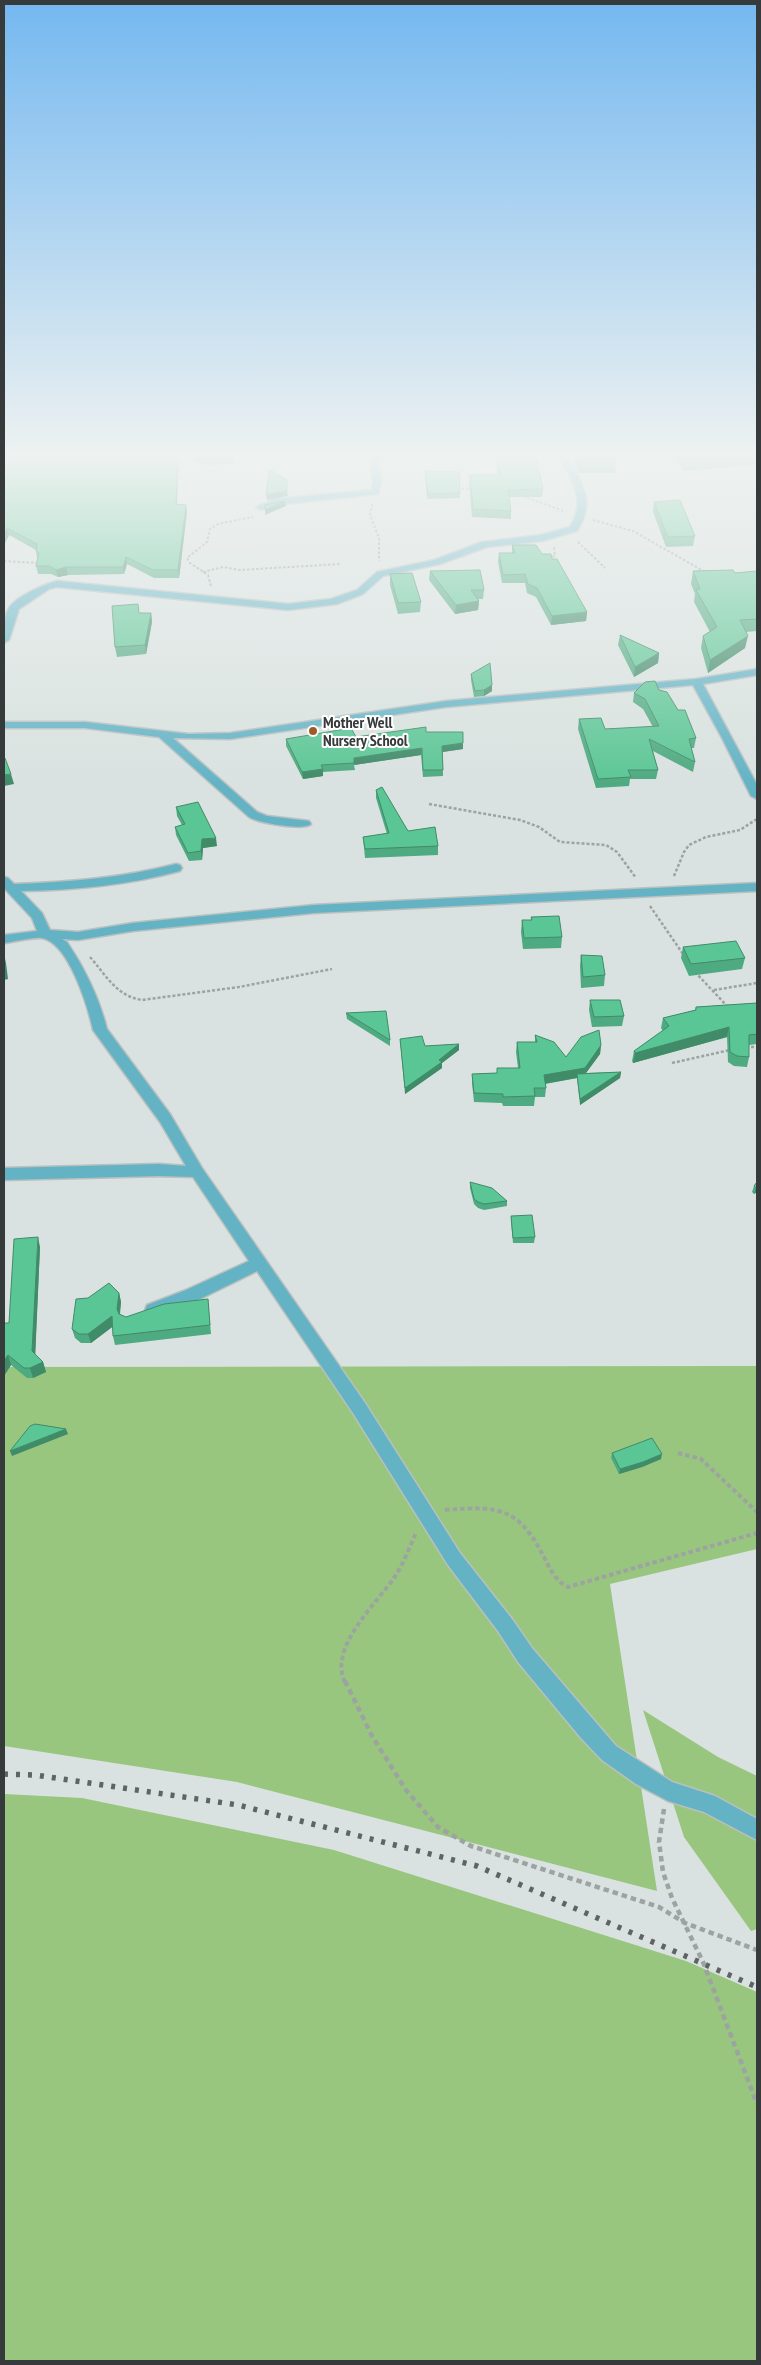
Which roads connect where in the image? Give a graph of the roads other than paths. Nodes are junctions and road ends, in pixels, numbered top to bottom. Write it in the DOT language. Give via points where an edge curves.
graph roads {
  1 [pos="426,564"];
  2 [pos="4,640"];
  3 [pos="757,672"];
  4 [pos="696,682"];
  5 [pos="4,725"];
  6 [pos="164,735"];
  7 [pos="757,796"];
  8 [pos="305,824"];
  9 [pos="176,868"];
  10 [pos="7,884"];
  11 [pos="757,887"];
  12 [pos="46,934"];
  13 [pos="4,939"];
  14 [pos="197,1172"];
  15 [pos="4,1174"];
  16 [pos="259,1264"];
  17 [pos="137,1315"];
  18 [pos="757,1830"];
  1 -- 2 [label="street" via="380,574 360,592 326,603 288,606 57,584 46,586 14,608"];
  3 -- 4 [label="street"];
  4 -- 6 [label="street" via="473,701 230,736"];
  4 -- 7 [label="street"];
  5 -- 6 [label="street" via="86,725"];
  6 -- 8 [label="street" via="182,755 238,799 254,816"];
  9 -- 10 [label="street" via="136,879 56,886"];
  10 -- 12 [label="street" via="38,916"];
  11 -- 12 [label="street" via="314,909 133,927 78,936"];
  12 -- 13 [label="street"];
  12 -- 14 [label="street" via="62,944 78,968 100,1030 165,1118"];
  14 -- 15 [label="street"];
  14 -- 16 [label="street"];
  16 -- 17 [label="street" via="192,1296"];
  16 -- 18 [label="street" via="359,1408 454,1559 525,1655 588,1730 610,1753 643,1777 668,1791 708,1803"];
}
